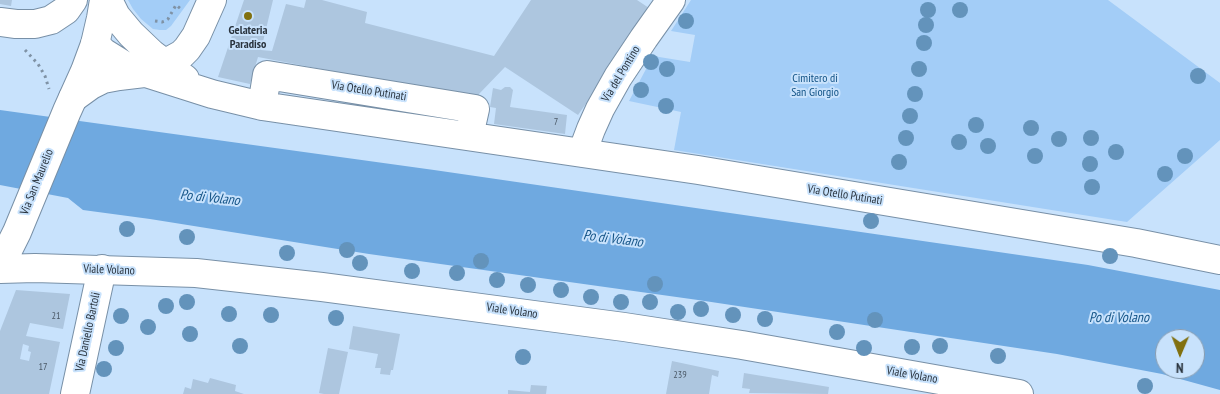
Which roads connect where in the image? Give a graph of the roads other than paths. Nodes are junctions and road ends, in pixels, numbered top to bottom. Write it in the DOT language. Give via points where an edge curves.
graph roads {
  1 [pos="73,0"];
  2 [pos="84,0"];
  3 [pos="104,0"];
  4 [pos="108,0"];
  5 [pos="212,0"];
  6 [pos="671,0"];
  7 [pos="0,22"];
  8 [pos="95,44"];
  9 [pos="154,68"];
  10 [pos="63,102"];
  11 [pos="582,153"];
  12 [pos="1220,260"];
  13 [pos="0,267"];
  14 [pos="102,269"];
  15 [pos="75,394"];
  16 [pos="1019,394"];
  1 -- 7 [label="street" via="66,10 51,20 35,24"];
  2 -- 8 [label="street"];
  3 -- 8 [label="street, Via San Maurelio"];
  4 -- 9 [label="street, Via Otello Putinati"];
  5 -- 9 [label="street" via="187,49"];
  6 -- 11 [label="street, Via del Pontino" via="618,77 600,109"];
  8 -- 9 [label="street, Via Otello Putinati" via="126,67"];
  8 -- 10 [label="street, Via San Maurelio" via="85,71"];
  9 -- 10 [label="street" via="103,79"];
  9 -- 11 [label="street, Via Otello Putinati" via="185,79 212,94 262,106"];
  10 -- 13 [label="street, Via San Maurelio" via="17,232"];
  11 -- 12 [label="street, Via Otello Putinati" via="1029,225"];
  13 -- 14 [label="street, Viale Volano"];
  14 -- 15 [label="street, Via Daniello Bartoli"];
  14 -- 16 [label="street, Viale Volano" via="278,281 624,326"];
}
